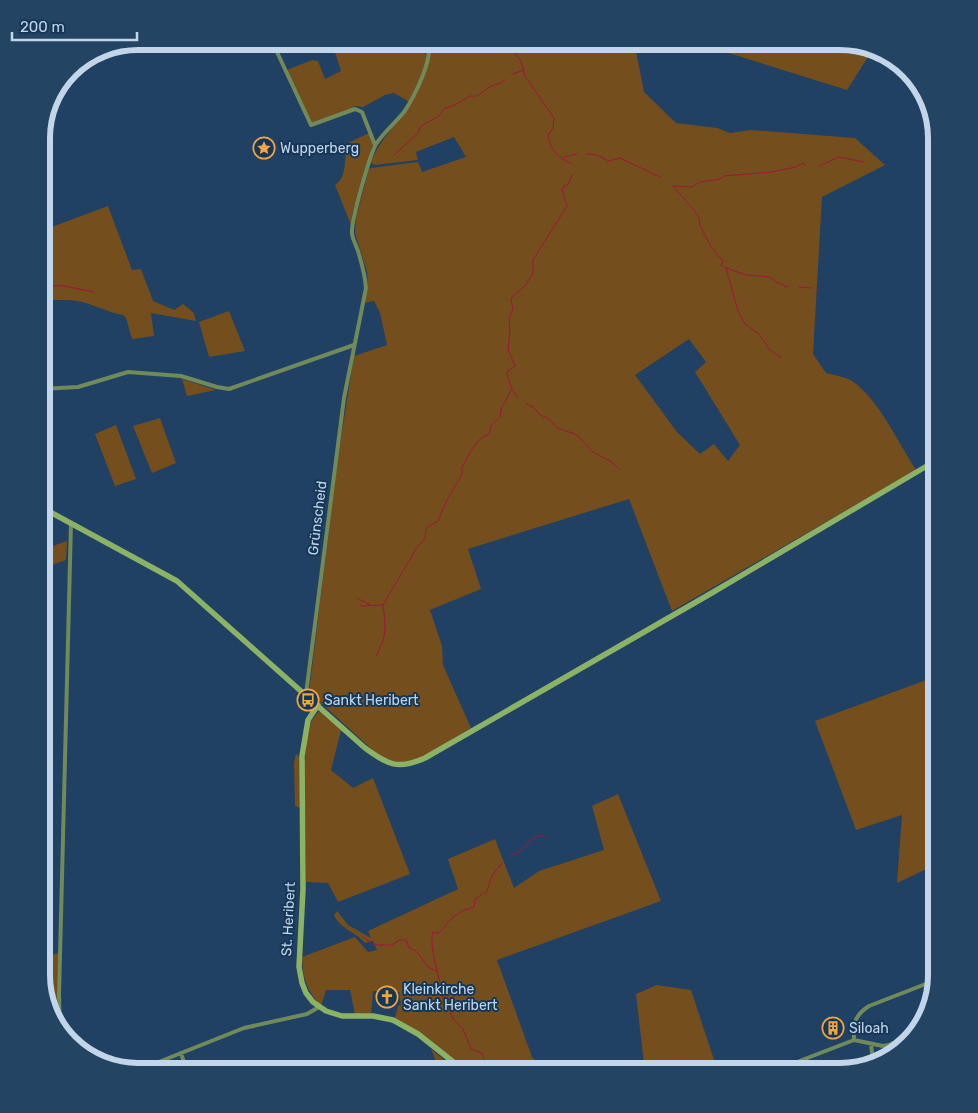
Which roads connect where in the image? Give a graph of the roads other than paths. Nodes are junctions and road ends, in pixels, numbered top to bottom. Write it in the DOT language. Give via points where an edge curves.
graph roads {
  1 [pos="276,50"];
  2 [pos="430,50"];
  3 [pos="376,145"];
  4 [pos="354,345"];
  5 [pos="50,389"];
  6 [pos="928,465"];
  7 [pos="50,512"];
  8 [pos="71,522"];
  9 [pos="306,694"];
  10 [pos="318,705"];
  11 [pos="927,983"];
  12 [pos="319,1007"];
  13 [pos="60,1015"];
  14 [pos="903,1036"];
  15 [pos="854,1040"];
  16 [pos="871,1044"];
  17 [pos="181,1053"];
  18 [pos="872,1056"];
  19 [pos="156,1063"];
  20 [pos="184,1063"];
  21 [pos="455,1063"];
  22 [pos="794,1063"];
  1 -- 3 [label="street" via="311,125 355,109 362,112"];
  2 -- 3 [label="street, Grünscheid" via="415,93 404,112"];
  3 -- 4 [label="street, Grünscheid" via="362,186 352,233 365,273 366,288"];
  4 -- 5 [label="street" via="229,389 181,376 128,372 78,387"];
  4 -- 9 [label="street, Grünscheid" via="332,482"];
  6 -- 10 [label="street" via="411,764 388,763 377,757"];
  7 -- 8 [label="street"];
  8 -- 9 [label="street" via="177,581"];
  8 -- 13 [label="street"];
  9 -- 10 [label="street"];
  10 -- 12 [label="street, St. Heribert" via="308,720 302,756 303,889 299,967 306,992"];
  11 -- 15 [label="street" via="860,1012 854,1023"];
  12 -- 17 [label="street" via="308,1014 244,1028"];
  12 -- 21 [label="street" via="342,1016 393,1020"];
  14 -- 16 [label="street" via="889,1045"];
  15 -- 16 [label="street"];
  15 -- 22 [label="street"];
  16 -- 18 [label="street"];
  17 -- 19 [label="street"];
  17 -- 20 [label="street"];
}
